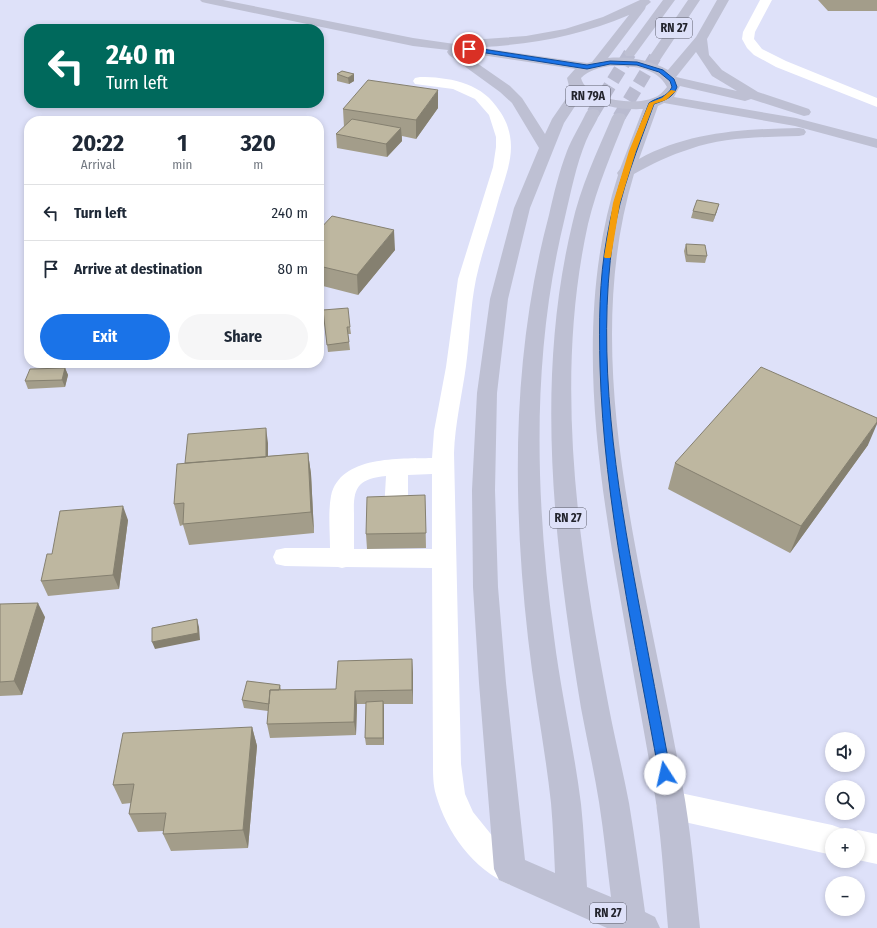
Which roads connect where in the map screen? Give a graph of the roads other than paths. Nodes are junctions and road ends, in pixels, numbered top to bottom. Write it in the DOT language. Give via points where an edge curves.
graph roads {
  1 [pos="206,0"];
  2 [pos="669,0"];
  3 [pos="694,0"];
  4 [pos="723,0"];
  5 [pos="766,0"];
  6 [pos="646,1"];
  7 [pos="701,39"];
  8 [pos="419,43"];
  9 [pos="453,52"];
  10 [pos="630,53"];
  11 [pos="655,57"];
  12 [pos="592,66"];
  13 [pos="670,78"];
  14 [pos="420,80"];
  15 [pos="577,84"];
  16 [pos="658,101"];
  17 [pos="877,103"];
  18 [pos="785,106"];
  19 [pos="593,113"];
  20 [pos="619,117"];
  21 [pos="829,130"];
  22 [pos="877,133"];
  23 [pos="877,144"];
  24 [pos="546,147"];
  25 [pos="625,173"];
  26 [pos="443,466"];
  27 [pos="397,468"];
  28 [pos="396,511"];
  29 [pos="285,557"];
  30 [pos="342,558"];
  31 [pos="445,559"];
  32 [pos="670,805"];
  33 [pos="825,838"];
  34 [pos="865,846"];
  35 [pos="877,849"];
  36 [pos="510,869"];
  37 [pos="572,897"];
  38 [pos="637,925"];
  39 [pos="684,928"];
  1 -- 8 [label="main road, RN 79A"];
  2 -- 10 [label="main road, RN 27"];
  3 -- 11 [label="main road, RN 27"];
  4 -- 7 [label="main road"];
  5 -- 17 [label="street" via="749,32 748,39 758,52"];
  6 -- 8 [label="main road" via="621,15 560,34 488,42"];
  6 -- 12 [label="main road"];
  7 -- 13 [label="main road"];
  7 -- 18 [label="main road" via="703,56 717,73 753,95"];
  8 -- 9 [label="main road, RN 79A"];
  8 -- 12 [label="main road, RN 79A"];
  9 -- 15 [label="main road, RN 79A"];
  9 -- 24 [label="main road" via="505,88 517,101"];
  12 -- 13 [label="main road, RN 79A" via="610,62 637,64 650,67"];
  12 -- 15 [label="main road, RN 79A" via="581,70"];
  13 -- 16 [label="main road" via="674,87 672,93"];
  13 -- 18 [label="main road"];
  14 -- 26 [label="street" via="460,85 484,99 496,116 503,140 501,165 471,263 464,297 458,355 444,430"];
  15 -- 16 [label="main road, RN 79A" via="587,96 610,103 639,105"];
  15 -- 24 [label="main road"];
  16 -- 21 [label="main road" via="774,118"];
  16 -- 25 [label="main road"];
  18 -- 22 [label="main road"];
  19 -- 37 [label="main road, RN 27" via="576,146 551,231 534,319 529,378 530,519 537,606 548,698 566,805"];
  20 -- 38 [label="main road, RN 27" via="590,187 571,271 565,322 562,388 563,448 578,606"];
  21 -- 23 [label="main road"];
  21 -- 25 [label="main road" via="755,133 694,142 668,151"];
  24 -- 36 [label="main road" via="521,212 501,293 488,395 484,457 487,611"];
  25 -- 32 [label="main road" via="610,237 605,275 603,332 606,416 623,544"];
  26 -- 27 [label="street"];
  26 -- 31 [label="street"];
  27 -- 28 [label="street"];
  27 -- 30 [label="street" via="371,470 360,474 344,489"];
  29 -- 30 [label="street"];
  30 -- 31 [label="street" via="396,554"];
  31 -- 36 [label="street" via="447,764 450,794 462,822 483,849"];
  32 -- 33 [label="street"];
  32 -- 39 [label="main road"];
  34 -- 35 [label="street"];
  36 -- 37 [label="main road"];
  37 -- 38 [label="main road, RN 27"];
}
